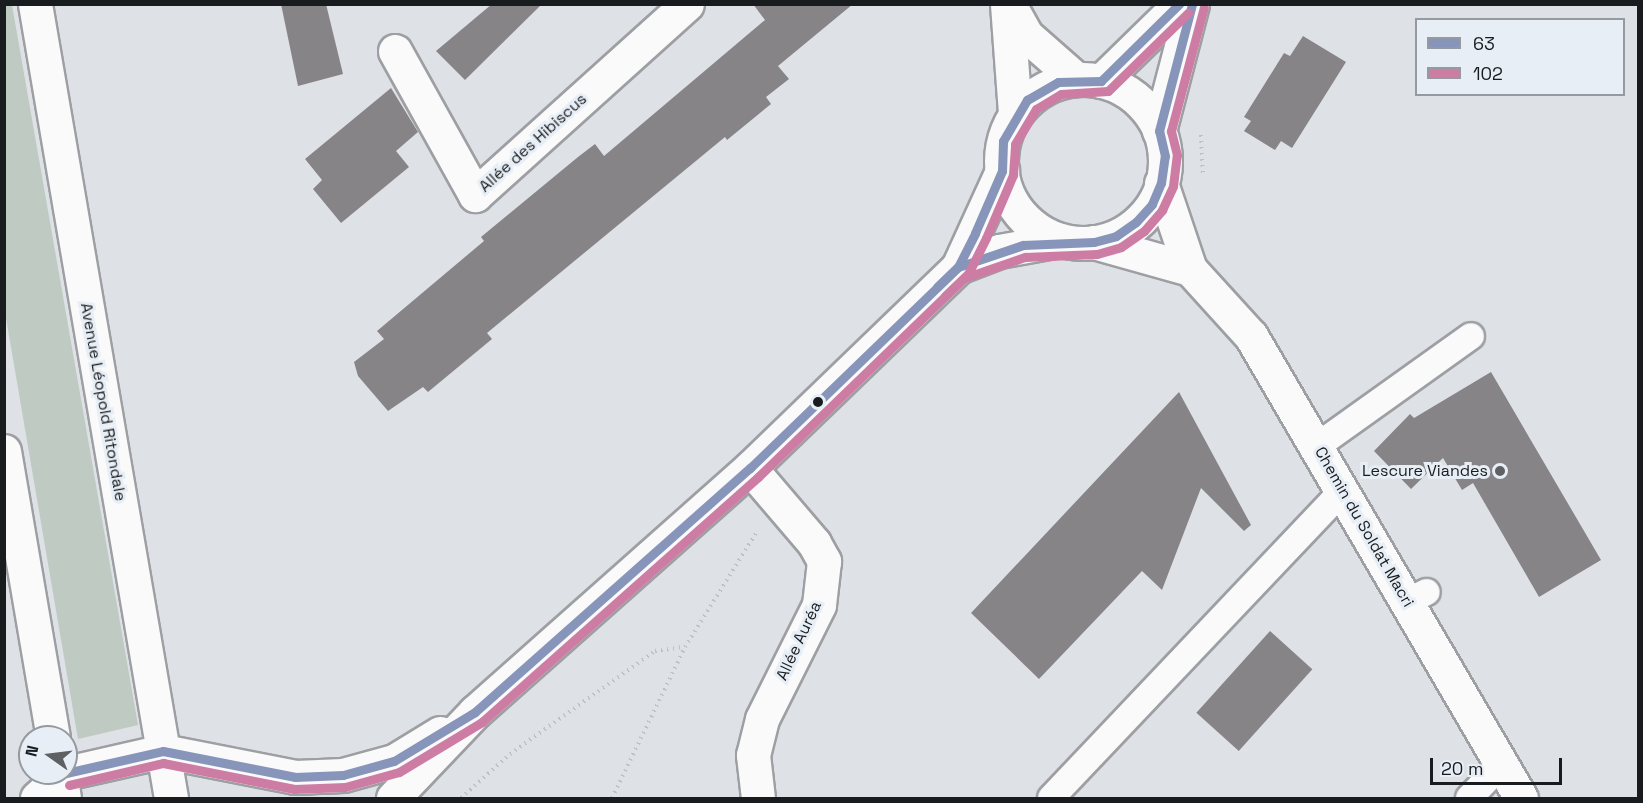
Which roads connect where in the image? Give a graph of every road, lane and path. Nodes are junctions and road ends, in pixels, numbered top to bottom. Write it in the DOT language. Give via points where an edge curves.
graph roads {
  1 [pos="36,4"];
  2 [pos="687,4"];
  3 [pos="1008,4"];
  4 [pos="1180,4"];
  5 [pos="1192,4"];
  6 [pos="395,51"];
  7 [pos="1088,80"];
  8 [pos="1015,114"];
  9 [pos="1159,130"];
  10 [pos="1201,130"];
  11 [pos="1002,171"];
  12 [pos="1161,183"];
  13 [pos="1205,183"];
  14 [pos="1060,240"];
  15 [pos="1094,242"];
  16 [pos="958,267"];
  17 [pos="1190,269"];
  18 [pos="1471,336"];
  19 [pos="1317,446"];
  20 [pos="4,451"];
  21 [pos="750,468"];
  22 [pos="1343,490"];
  23 [pos="758,529"];
  24 [pos="685,647"];
  25 [pos="475,712"];
  26 [pos="51,725"];
  27 [pos="163,751"];
  28 [pos="1501,765"];
  29 [pos="78,774"];
  30 [pos="54,785"];
  31 [pos="37,798"];
  32 [pos="171,798"];
  33 [pos="393,798"];
  34 [pos="461,798"];
  35 [pos="612,798"];
  36 [pos="758,798"];
  37 [pos="1051,798"];
  38 [pos="1469,798"];
  39 [pos="1521,798"];
  1 -- 27 [label="main road, Avenue Léopold Ritondale"];
  2 -- 6 [label="main road, Allée des Hibiscus" via="475,195"];
  3 -- 7 [label="main road" via="1026,35"];
  3 -- 8 [label="main road"];
  4 -- 7 [label="main road"];
  5 -- 9 [label="main road"];
  7 -- 8 [label="main road" via="1042,90"];
  7 -- 9 [label="main road" via="1136,98"];
  8 -- 11 [label="main road" via="1003,141"];
  9 -- 12 [label="main road" via="1165,156"];
  10 -- 13 [label="path"];
  11 -- 14 [label="main road" via="1006,189 1027,221"];
  11 -- 16 [label="main road"];
  12 -- 15 [label="main road" via="1152,204 1136,222 1116,236"];
  12 -- 17 [label="main road, Chemin du Soldat Macri"];
  14 -- 15 [label="main road"];
  14 -- 16 [label="main road" via="999,250"];
  15 -- 17 [label="main road"];
  16 -- 21 [label="main road"];
  17 -- 19 [label="main road, Chemin du Soldat Macri" via="1251,336"];
  18 -- 19 [label="lane"];
  19 -- 22 [label="main road, Chemin du Soldat Macri"];
  20 -- 26 [label="main road"];
  21 -- 25 [label="main road"];
  21 -- 36 [label="main road, Allée Auréa" via="814,543 824,561 819,605 762,718 753,755"];
  22 -- 28 [label="main road, Chemin du Soldat Macri" via="1417,597"];
  22 -- 37 [label="lane"];
  23 -- 24 [label="path"];
  24 -- 34 [label="path" via="655,651 510,754"];
  24 -- 35 [label="path"];
  25 -- 27 [label="main road" via="394,761 343,775 295,777"];
  25 -- 33 [label="main road"];
  27 -- 29 [label="main road"];
  27 -- 32 [label="main road, Avenue Léopold Ritondale"];
  28 -- 38 [label="lane"];
  28 -- 39 [label="main road, Chemin du Soldat Macri"];
  30 -- 31 [label="main road"];
}
